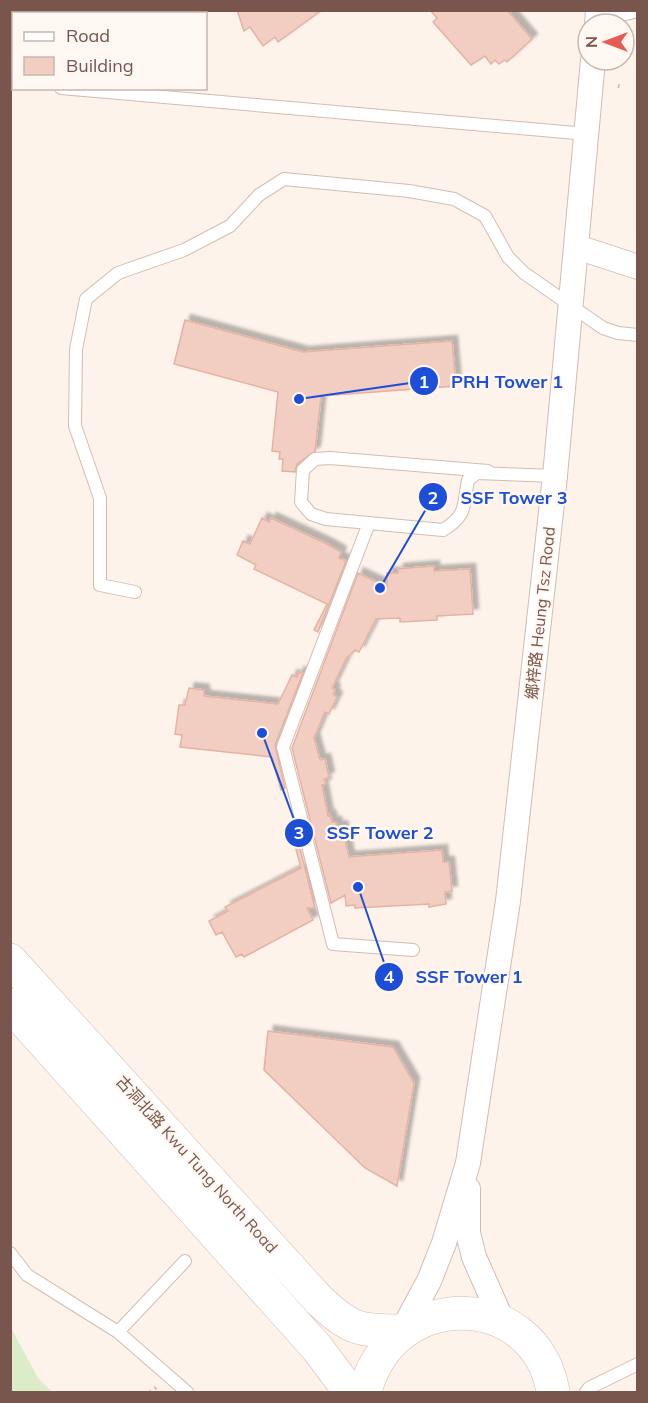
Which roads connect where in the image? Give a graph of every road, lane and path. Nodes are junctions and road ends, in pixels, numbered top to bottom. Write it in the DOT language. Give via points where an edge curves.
graph roads {
  1 [pos="592,72"];
  2 [pos="84,90"];
  3 [pos="587,134"];
  4 [pos="576,247"];
  5 [pos="638,267"];
  6 [pos="638,335"];
  7 [pos="488,471"];
  8 [pos="555,476"];
  9 [pos="369,523"];
  10 [pos="135,592"];
  11 [pos="413,950"];
  12 [pos="10,960"];
  13 [pos="10,1005"];
  14 [pos="468,1163"];
  15 [pos="10,1253"];
  16 [pos="185,1261"];
  17 [pos="503,1323"];
  18 [pos="402,1331"];
  19 [pos="117,1332"];
  20 [pos="638,1364"];
  21 [pos="187,1392"];
  22 [pos="350,1392"];
  23 [pos="366,1392"];
  24 [pos="553,1392"];
  25 [pos="586,1392"];
  1 -- 3 [label="street, 鄉梓路 Heung Tsz Road"];
  2 -- 3 [label="lane"];
  3 -- 4 [label="street, 鄉梓路 Heung Tsz Road"];
  4 -- 5 [label="street"];
  4 -- 8 [label="street, 鄉梓路 Heung Tsz Road"];
  6 -- 10 [label="lane" via="603,328 524,273 508,257 485,216 454,199 284,179 259,195 230,226 184,250 117,273 86,300 76,349 75,426 100,498 100,585"];
  7 -- 8 [label="lane"];
  7 -- 9 [label="lane" via="468,480 464,511 443,530"];
  7 -- 9 [label="lane" via="330,458 315,459 303,470 301,502 311,514"];
  8 -- 14 [label="street, 鄉梓路 Heung Tsz Road" via="508,901"];
  9 -- 11 [label="lane" via="283,747 333,944"];
  12 -- 18 [label="main road, 古洞北路 Kwu Tung North Road" via="319,1300 343,1322 365,1331"];
  13 -- 22 [label="main road, 古洞北路 Kwu Tung North Road" via="318,1349"];
  14 -- 17 [label="street, 鄉梓路 Heung Tsz Road" via="468,1233 477,1265"];
  14 -- 18 [label="street, 鄉梓路 Heung Tsz Road" via="444,1243"];
  15 -- 19 [label="lane" via="27,1275"];
  16 -- 19 [label="lane"];
  17 -- 18 [label="main road, 古洞北路 Kwu Tung North Road" via="479,1314 454,1313 427,1318"];
  17 -- 24 [label="main road, 古洞北路 Kwu Tung North Road" via="530,1344"];
  18 -- 23 [label="main road, 古洞北路 Kwu Tung North Road" via="370,1373"];
  19 -- 21 [label="lane"];
  20 -- 25 [label="lane"];
}
